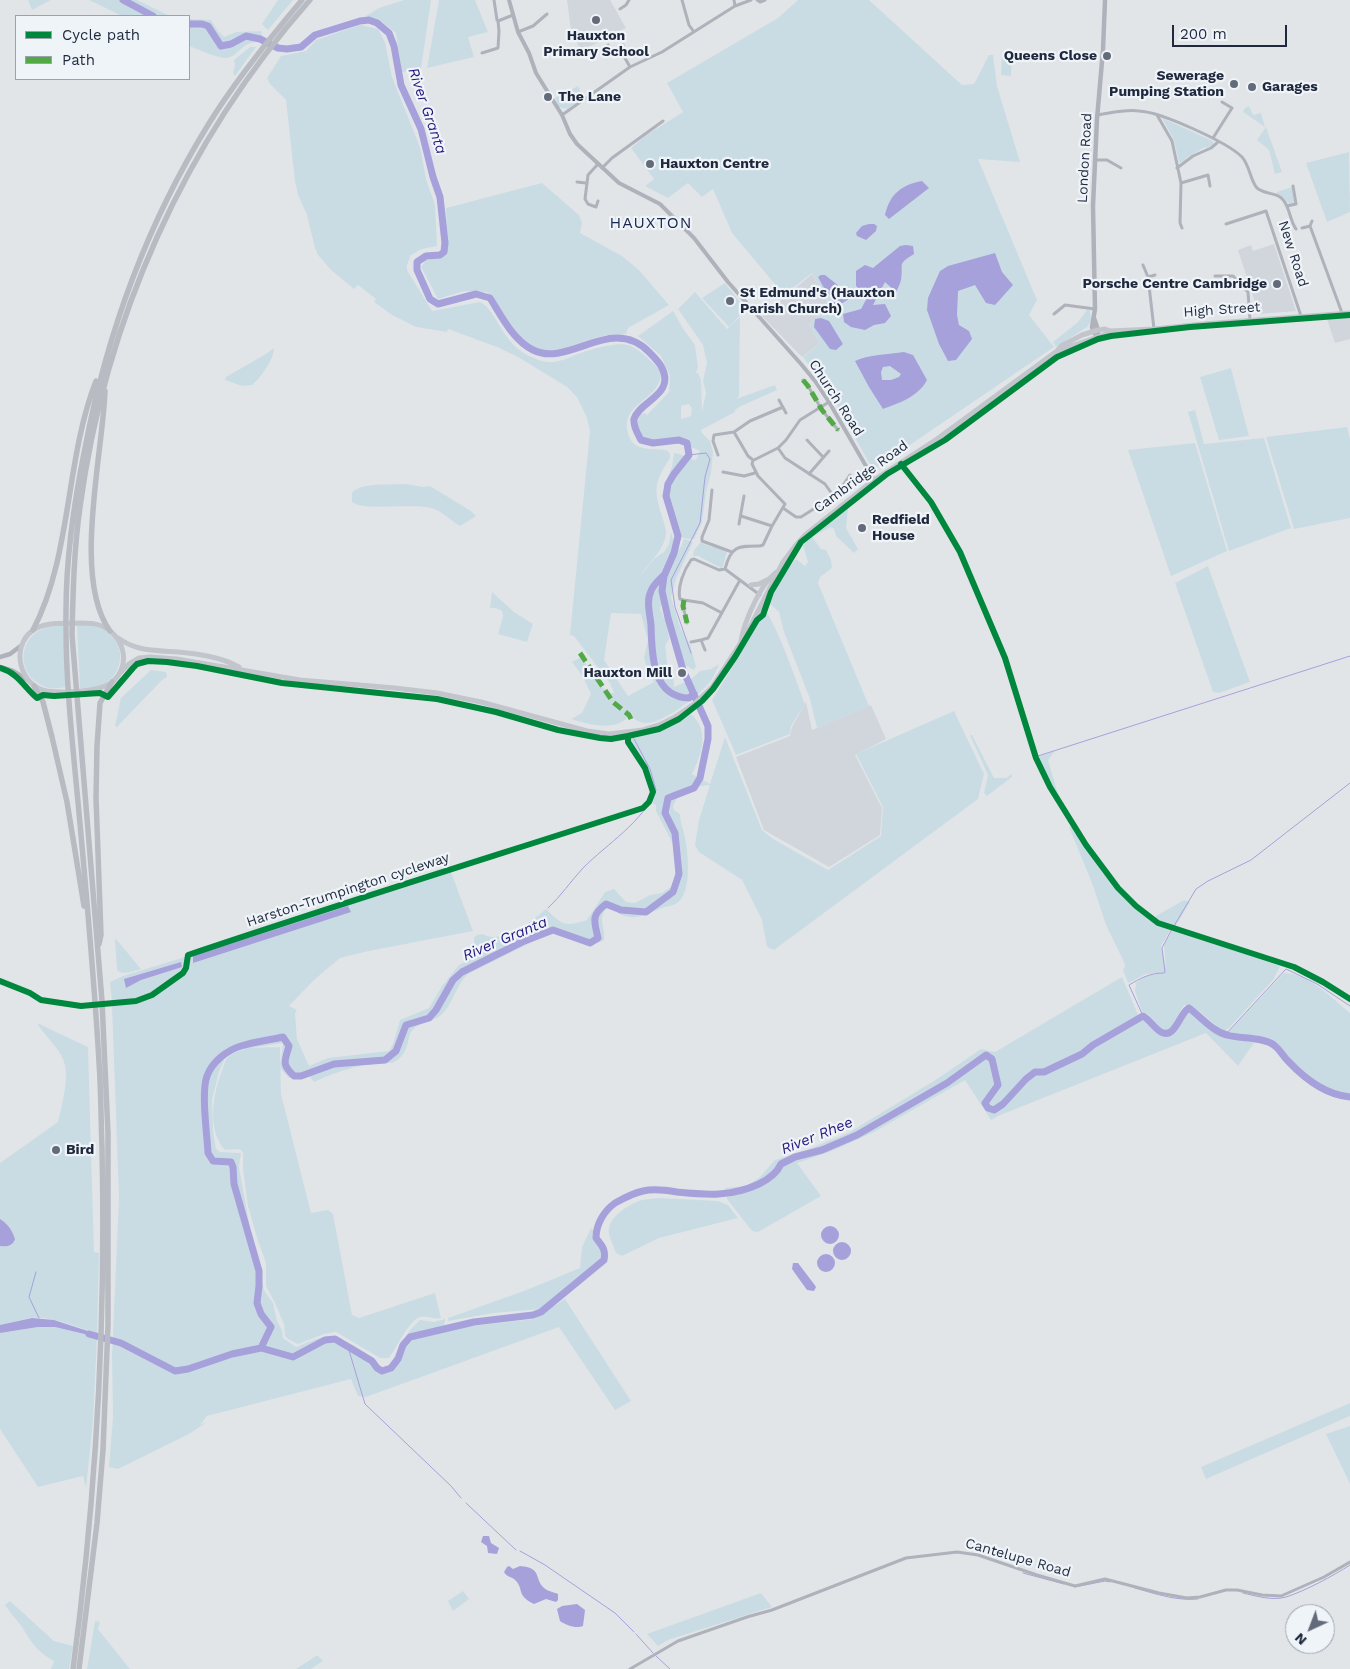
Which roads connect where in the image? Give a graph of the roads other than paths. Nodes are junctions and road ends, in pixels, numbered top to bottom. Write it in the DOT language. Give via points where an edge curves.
graph roads {
  1 [pos="302,0"];
  2 [pos="310,0"];
  3 [pos="494,0"];
  4 [pos="510,0"];
  5 [pos="629,0"];
  6 [pos="682,0"];
  7 [pos="734,0"];
  8 [pos="751,0"];
  9 [pos="757,0"];
  10 [pos="765,0"];
  11 [pos="1105,0"];
  12 [pos="735,6"];
  13 [pos="620,9"];
  14 [pos="547,14"];
  15 [pos="513,15"];
  16 [pos="498,20"];
  17 [pos="518,32"];
  18 [pos="694,32"];
  19 [pos="276,36"];
  20 [pos="608,45"];
  21 [pos="623,45"];
  22 [pos="621,51"];
  23 [pos="263,53"];
  24 [pos="482,53"];
  25 [pos="630,67"];
  26 [pos="1222,102"];
  27 [pos="1157,114"];
  28 [pos="562,115"];
  29 [pos="1097,115"];
  30 [pos="663,121"];
  31 [pos="1213,138"];
  32 [pos="1218,142"];
  33 [pos="1095,160"];
  34 [pos="598,164"];
  35 [pos="602,168"];
  36 [pos="1121,168"];
  37 [pos="1177,168"];
  38 [pos="577,182"];
  39 [pos="586,183"];
  40 [pos="1181,183"];
  41 [pos="1210,186"];
  42 [pos="1294,186"];
  43 [pos="598,201"];
  44 [pos="1287,206"];
  45 [pos="1226,224"];
  46 [pos="1182,228"];
  47 [pos="1302,228"];
  48 [pos="1296,229"];
  49 [pos="1143,265"];
  50 [pos="1155,275"];
  51 [pos="1215,276"];
  52 [pos="1148,277"];
  53 [pos="1095,309"];
  54 [pos="1350,313"];
  55 [pos="1054,314"];
  56 [pos="1342,314"];
  57 [pos="1302,317"];
  58 [pos="1250,320"];
  59 [pos="1154,329"];
  60 [pos="1096,332"];
  61 [pos="104,362"];
  62 [pos="803,380"];
  63 [pos="105,382"];
  64 [pos="779,400"];
  65 [pos="829,402"];
  66 [pos="820,406"];
  67 [pos="782,407"];
  68 [pos="786,413"];
  69 [pos="838,430"];
  70 [pos="734,432"];
  71 [pos="808,440"];
  72 [pos="778,448"];
  73 [pos="829,451"];
  74 [pos="718,455"];
  75 [pos="823,457"];
  76 [pos="754,460"];
  77 [pos="723,472"];
  78 [pos="755,473"];
  79 [pos="809,474"];
  80 [pos="850,475"];
  81 [pos="874,480"];
  82 [pos="712,490"];
  83 [pos="832,494"];
  84 [pos="744,496"];
  85 [pos="784,508"];
  86 [pos="741,516"];
  87 [pos="739,524"];
  88 [pos="772,526"];
  89 [pos="732,552"];
  90 [pos="725,569"];
  91 [pos="778,572"];
  92 [pos="769,579"];
  93 [pos="740,580"];
  94 [pos="750,585"];
  95 [pos="764,594"];
  96 [pos="684,600"];
  97 [pos="722,614"];
  98 [pos="687,624"];
  99 [pos="33,630"];
  100 [pos="112,633"];
  101 [pos="702,640"];
  102 [pos="691,642"];
  103 [pos="22,645"];
  104 [pos="705,650"];
  105 [pos="0,657"];
  106 [pos="0,667"];
  107 [pos="242,669"];
  108 [pos="119,674"];
  109 [pos="28,680"];
  110 [pos="112,682"];
  111 [pos="34,686"];
  112 [pos="88,922"];
  113 [pos="98,952"];
  114 [pos="105,1325"];
  115 [pos="104,1354"];
  116 [pos="1350,1562"];
  117 [pos="73,1669"];
  118 [pos="80,1669"];
  119 [pos="630,1669"];
  1 -- 19 [label="highway"];
  2 -- 19 [label="highway"];
  3 -- 16 [label="street"];
  4 -- 15 [label="street"];
  5 -- 13 [label="street"];
  6 -- 18 [label="street" via="688,24"];
  7 -- 12 [label="street"];
  8 -- 12 [label="street"];
  9 -- 10 [label="street"];
  11 -- 29 [label="main road, London Road"];
  12 -- 18 [label="street"];
  14 -- 17 [label="street" via="533,26"];
  15 -- 16 [label="street"];
  15 -- 17 [label="street"];
  16 -- 24 [label="street" via="498,48"];
  17 -- 28 [label="street" via="539,80"];
  18 -- 25 [label="street"];
  19 -- 23 [label="highway"];
  20 -- 22 [label="street" via="613,55"];
  21 -- 22 [label="street"];
  22 -- 25 [label="street"];
  23 -- 61 [label="highway" via="211,121 158,217 137,266"];
  23 -- 63 [label="highway" via="178,193 138,281"];
  25 -- 28 [label="street"];
  26 -- 31 [label="street" via="1232,108"];
  27 -- 29 [label="street" via="1134,110"];
  27 -- 31 [label="street"];
  27 -- 37 [label="street" via="1172,141"];
  28 -- 34 [label="street, Church Road" via="577,144"];
  29 -- 33 [label="main road, London Road"];
  30 -- 35 [label="street"];
  31 -- 32 [label="street"];
  32 -- 37 [label="street"];
  32 -- 44 [label="street" via="1243,158 1257,188 1281,197"];
  33 -- 36 [label="street" via="1107,160"];
  33 -- 53 [label="main road, London Road"];
  34 -- 35 [label="street, Church Road"];
  34 -- 39 [label="street" via="588,175"];
  35 -- 65 [label="street, Church Road" via="620,183 665,208 801,364"];
  37 -- 40 [label="street"];
  38 -- 39 [label="street"];
  39 -- 43 [label="street" via="588,204 596,207"];
  40 -- 41 [label="street" via="1208,175"];
  40 -- 46 [label="street"];
  42 -- 44 [label="street" via="1296,204"];
  44 -- 48 [label="street"];
  45 -- 57 [label="street, New Road" via="1266,210"];
  47 -- 56 [label="street" via="1311,224"];
  49 -- 52 [label="street"];
  50 -- 52 [label="street"];
  51 -- 58 [label="street" via="1233,276 1248,292"];
  52 -- 59 [label="street"];
  53 -- 55 [label="street" via="1065,305"];
  53 -- 60 [label="main road, London Road"];
  54 -- 56 [label="highway, High Street"];
  56 -- 57 [label="highway, High Street"];
  57 -- 58 [label="highway, High Street"];
  58 -- 59 [label="highway, High Street"];
  59 -- 60 [label="highway, High Street" via="1110,331 1106,334"];
  60 -- 81 [label="highway, Cambridge Road" via="1057,351 937,439"];
  61 -- 99 [label="highway" via="91,394 82,431 52,579"];
  61 -- 112 [label="highway" via="74,503 66,609 70,718"];
  62 -- 66 [label="street"];
  63 -- 100 [label="highway" via="92,550 102,617"];
  63 -- 113 [label="highway" via="80,508 72,635"];
  64 -- 67 [label="street"];
  65 -- 66 [label="street"];
  65 -- 81 [label="street, Church Road"];
  66 -- 69 [label="street"];
  66 -- 72 [label="street" via="800,420"];
  67 -- 68 [label="street"];
  67 -- 70 [label="street"];
  70 -- 74 [label="street" via="714,435"];
  70 -- 76 [label="street" via="748,456"];
  71 -- 75 [label="street"];
  72 -- 76 [label="street"];
  72 -- 79 [label="street" via="785,458"];
  73 -- 75 [label="street"];
  75 -- 79 [label="street"];
  76 -- 78 [label="street"];
  77 -- 78 [label="street" via="744,476"];
  78 -- 85 [label="street" via="782,500"];
  79 -- 83 [label="street" via="825,484"];
  80 -- 83 [label="street" via="839,491"];
  81 -- 91 [label="highway, Cambridge Road" via="805,535 788,554"];
  82 -- 89 [label="street" via="709,520 702,541"];
  83 -- 85 [label="street" via="831,498 801,517"];
  84 -- 86 [label="street"];
  85 -- 88 [label="street"];
  86 -- 87 [label="street"];
  86 -- 88 [label="street"];
  88 -- 89 [label="street" via="763,545 740,546"];
  89 -- 90 [label="street"];
  90 -- 93 [label="street"];
  90 -- 96 [label="street" via="719,570 694,558 691,560 680,585 680,599"];
  91 -- 92 [label="highway, Cambridge Road"];
  91 -- 95 [label="highway, Cambridge Road"];
  92 -- 94 [label="highway"];
  92 -- 95 [label="highway, Cambridge Road"];
  93 -- 94 [label="street"];
  93 -- 97 [label="street"];
  94 -- 95 [label="street"];
  95 -- 107 [label="highway, Cambridge Road" via="743,630 741,641 718,678 700,699 666,722 643,730 597,733 437,693 300,680"];
  96 -- 97 [label="street" via="703,603"];
  96 -- 98 [label="street"];
  97 -- 101 [label="street" via="708,638"];
  99 -- 100 [label="highway" via="46,625 80,623 98,624"];
  99 -- 103 [label="highway"];
  100 -- 107 [label="highway" via="136,648 207,656"];
  100 -- 108 [label="highway" via="123,651 123,666"];
  101 -- 102 [label="street"];
  101 -- 104 [label="street"];
  103 -- 105 [label="main road"];
  103 -- 109 [label="highway" via="20,664"];
  106 -- 109 [label="main road"];
  107 -- 108 [label="highway" via="150,657 135,660"];
  108 -- 110 [label="highway"];
  109 -- 111 [label="highway"];
  110 -- 111 [label="highway" via="101,688 59,692"];
  110 -- 113 [label="highway" via="100,703 97,746 101,935"];
  111 -- 112 [label="highway" via="43,702 67,802"];
  112 -- 114 [label="highway" via="99,1063"];
  113 -- 114 [label="highway" via="108,1133"];
  114 -- 115 [label="highway"];
  115 -- 117 [label="highway" via="85,1577"];
  115 -- 118 [label="highway" via="97,1523"];
  116 -- 119 [label="street, Cantelupe Road" via="1280,1596 1226,1590 1187,1598 1105,1579 1076,1586 978,1555 957,1552 906,1558 772,1610 678,1641"];
}
